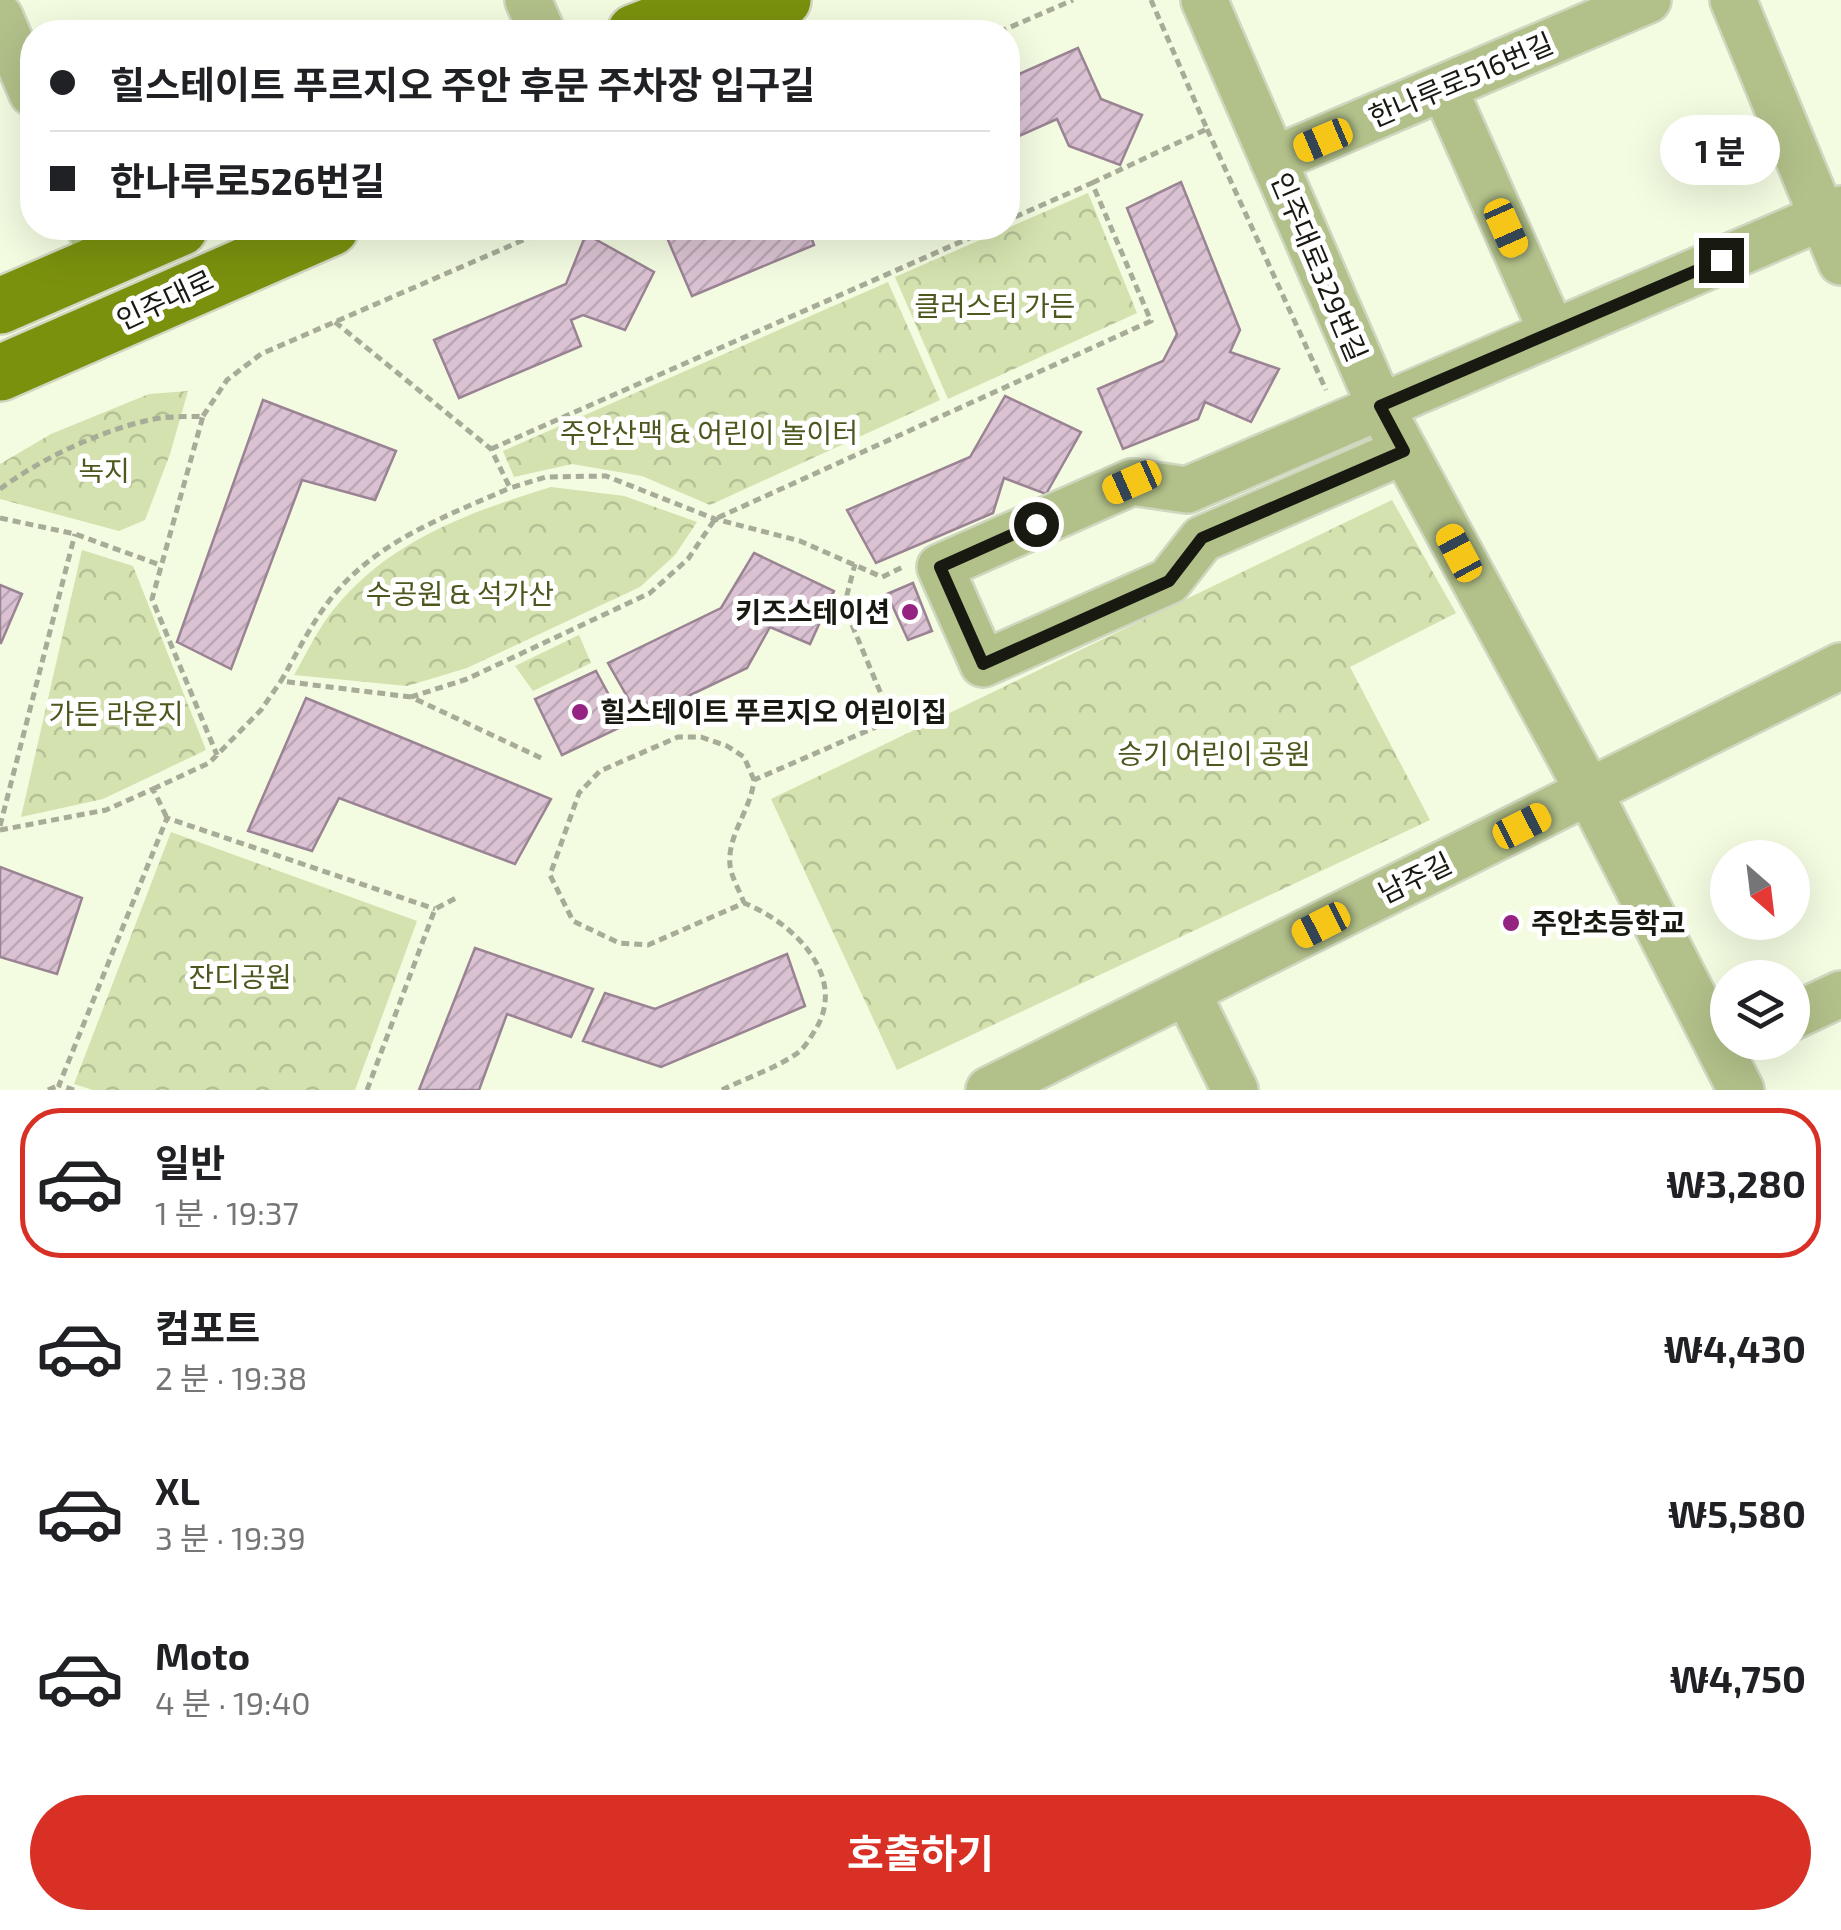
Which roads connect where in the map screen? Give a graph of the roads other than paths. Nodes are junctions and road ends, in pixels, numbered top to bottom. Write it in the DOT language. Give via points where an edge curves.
graph roads {
  1 [pos="1204,0"];
  2 [pos="1648,0"];
  3 [pos="1733,0"];
  4 [pos="761,13"];
  5 [pos="0,18"];
  6 [pos="665,20"];
  7 [pos="20,65"];
  8 [pos="1444,88"];
  9 [pos="1274,160"];
  10 [pos="1832,213"];
  11 [pos="304,240"];
  12 [pos="97,244"];
  13 [pos="1841,262"];
  14 [pos="0,306"];
  15 [pos="1552,332"];
  16 [pos="0,373"];
  17 [pos="1380,406"];
  18 [pos="1404,451"];
  19 [pos="1841,666"];
  20 [pos="1589,792"];
  21 [pos="1187,992"];
  22 [pos="1841,994"];
  23 [pos="1810,1009"];
  24 [pos="1735,1062"];
  25 [pos="989,1090"];
  26 [pos="1235,1090"];
  1 -- 9 [label="street, 인주대로329번길"];
  2 -- 8 [label="street, 한나루로516번길"];
  3 -- 10 [label="street"];
  4 -- 6 [label="main road"];
  5 -- 7 [label="street"];
  8 -- 9 [label="street, 한나루로516번길"];
  8 -- 15 [label="street"];
  9 -- 17 [label="street, 인주대로329번길"];
  10 -- 13 [label="street"];
  10 -- 15 [label="street"];
  11 -- 16 [label="main road, 인주대로"];
  12 -- 14 [label="main road"];
  15 -- 17 [label="street"];
  17 -- 18 [label="street, 인주대로329번길"];
  17 -- 18 [label="street" via="1187,490 1132,482 940,567 983,664 1169,581 1202,538"];
  18 -- 20 [label="street, 인주대로329번길"];
  19 -- 20 [label="street, 남주길"];
  20 -- 21 [label="street, 남주길"];
  20 -- 24 [label="street, 인주대로329번길"];
  21 -- 25 [label="street, 남주길"];
  21 -- 26 [label="street"];
  22 -- 23 [label="street"];
}
